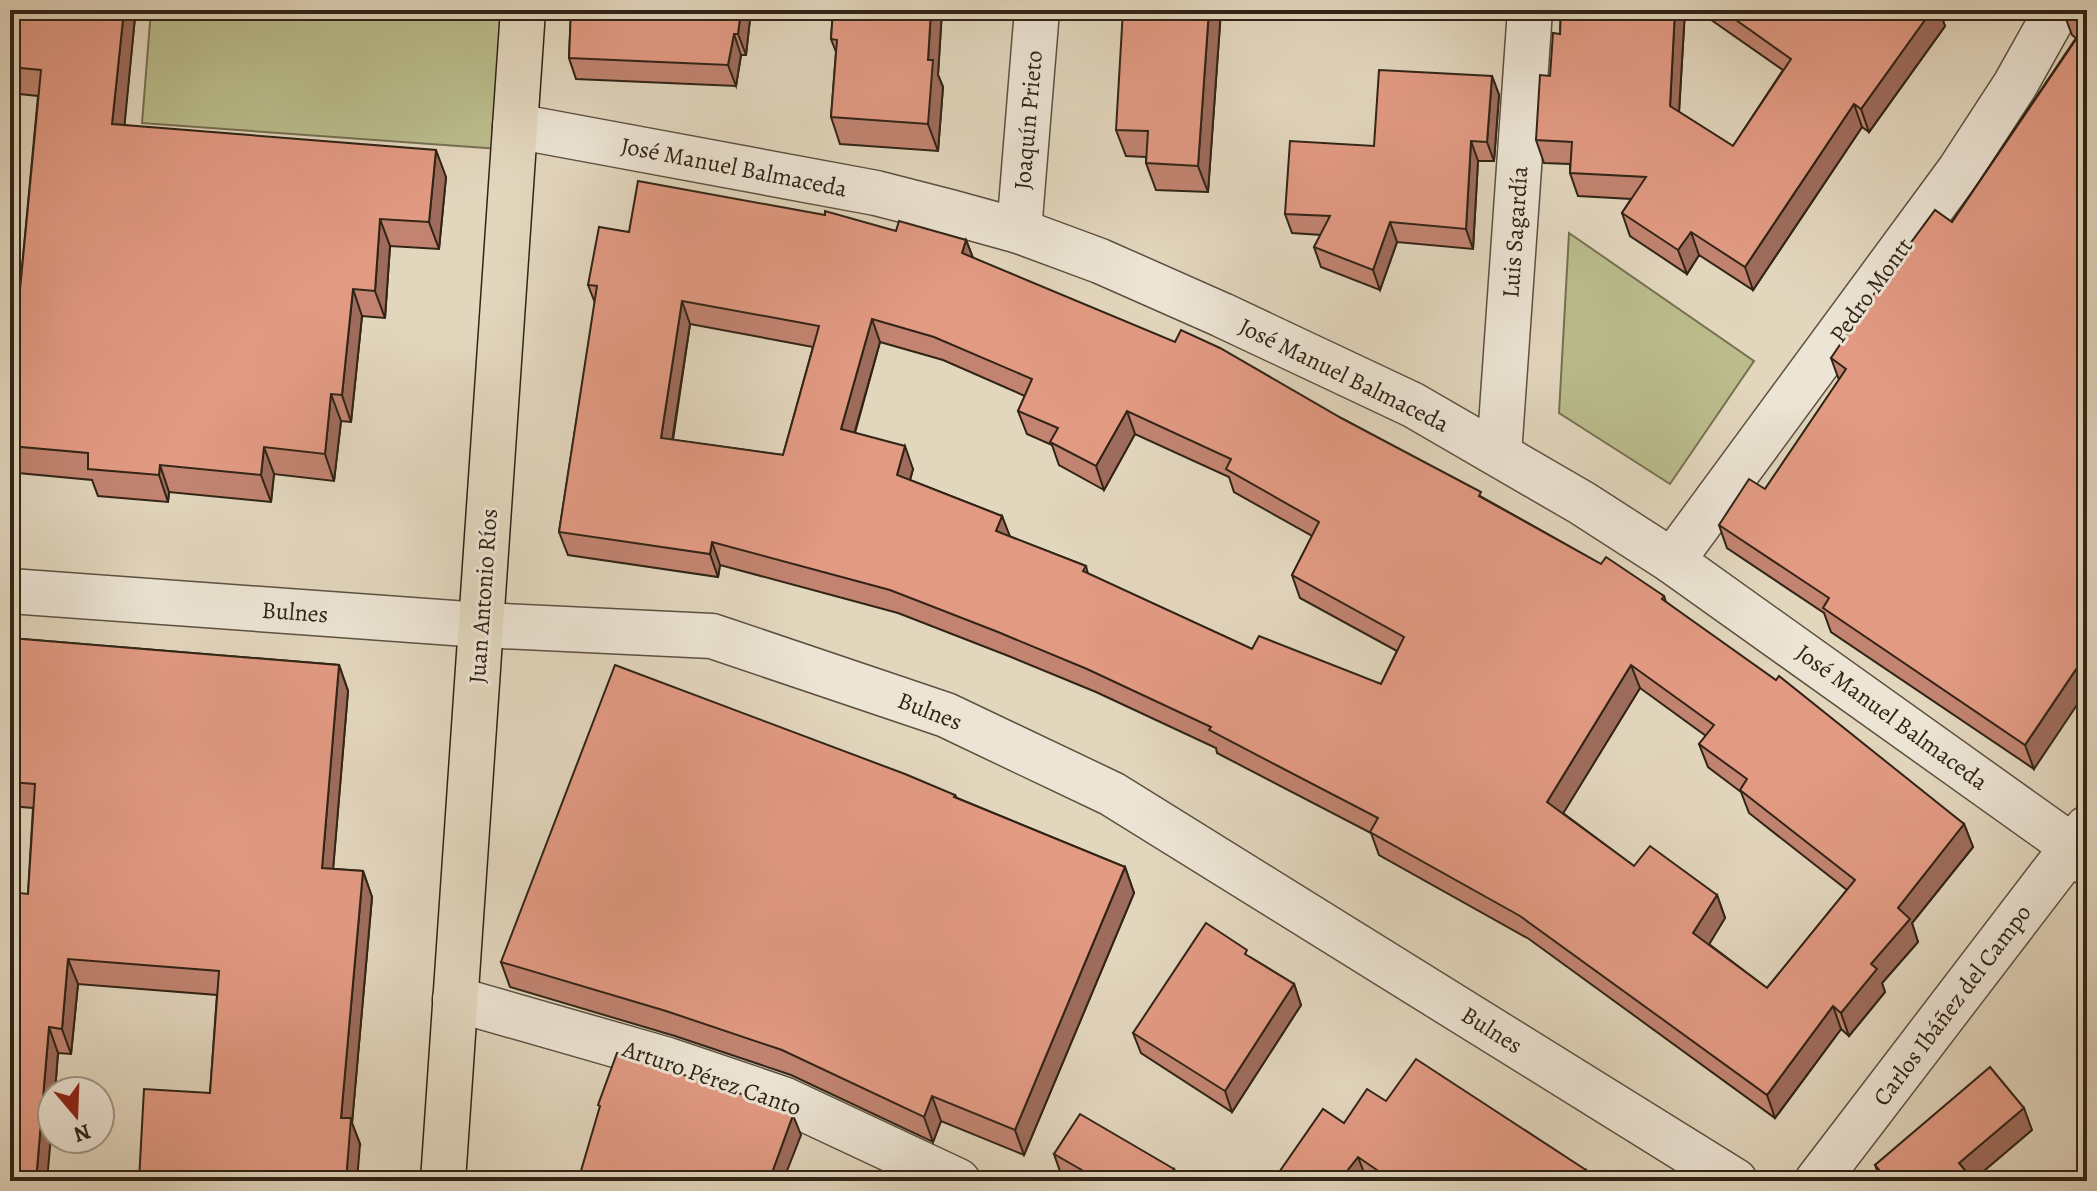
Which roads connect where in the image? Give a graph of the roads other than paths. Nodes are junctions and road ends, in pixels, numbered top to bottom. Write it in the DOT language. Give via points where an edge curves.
graph roads {
  1 [pos="523,10"];
  2 [pos="1037,10"];
  3 [pos="1530,10"];
  4 [pos="2052,12"];
  5 [pos="515,126"];
  6 [pos="1019,231"];
  7 [pos="1499,454"];
  8 [pos="1672,561"];
  9 [pos="10,591"];
  10 [pos="481,625"];
  11 [pos="2082,846"];
  12 [pos="455,999"];
  13 [pos="443,1181"];
  14 [pos="958,1181"];
  15 [pos="1735,1181"];
  16 [pos="1817,1181"];
  1 -- 5 [label="main road, Juan Antonio Ríos"];
  2 -- 6 [label="street, Joaquín Prieto"];
  3 -- 7 [label="street, Luis Sagardía"];
  4 -- 8 [label="street, Pedro Montt" via="2015,85 1959,171"];
  5 -- 6 [label="street, José Manuel Balmaceda" via="876,193"];
  5 -- 10 [label="main road, Juan Antonio Ríos"];
  6 -- 7 [label="street, José Manuel Balmaceda" via="1222,315 1413,405"];
  7 -- 8 [label="street, José Manuel Balmaceda"];
  8 -- 11 [label="street, José Manuel Balmaceda"];
  9 -- 10 [label="street, Bulnes"];
  10 -- 12 [label="main road, Juan Antonio Ríos"];
  10 -- 15 [label="street, Bulnes" via="712,636 946,715 1112,794"];
  11 -- 16 [label="street, Carlos Ibáñez del Campo"];
  12 -- 13 [label="main road, Juan Antonio Ríos"];
  12 -- 14 [label="street, Arturo Pérez Canto" via="783,1099"];
}
